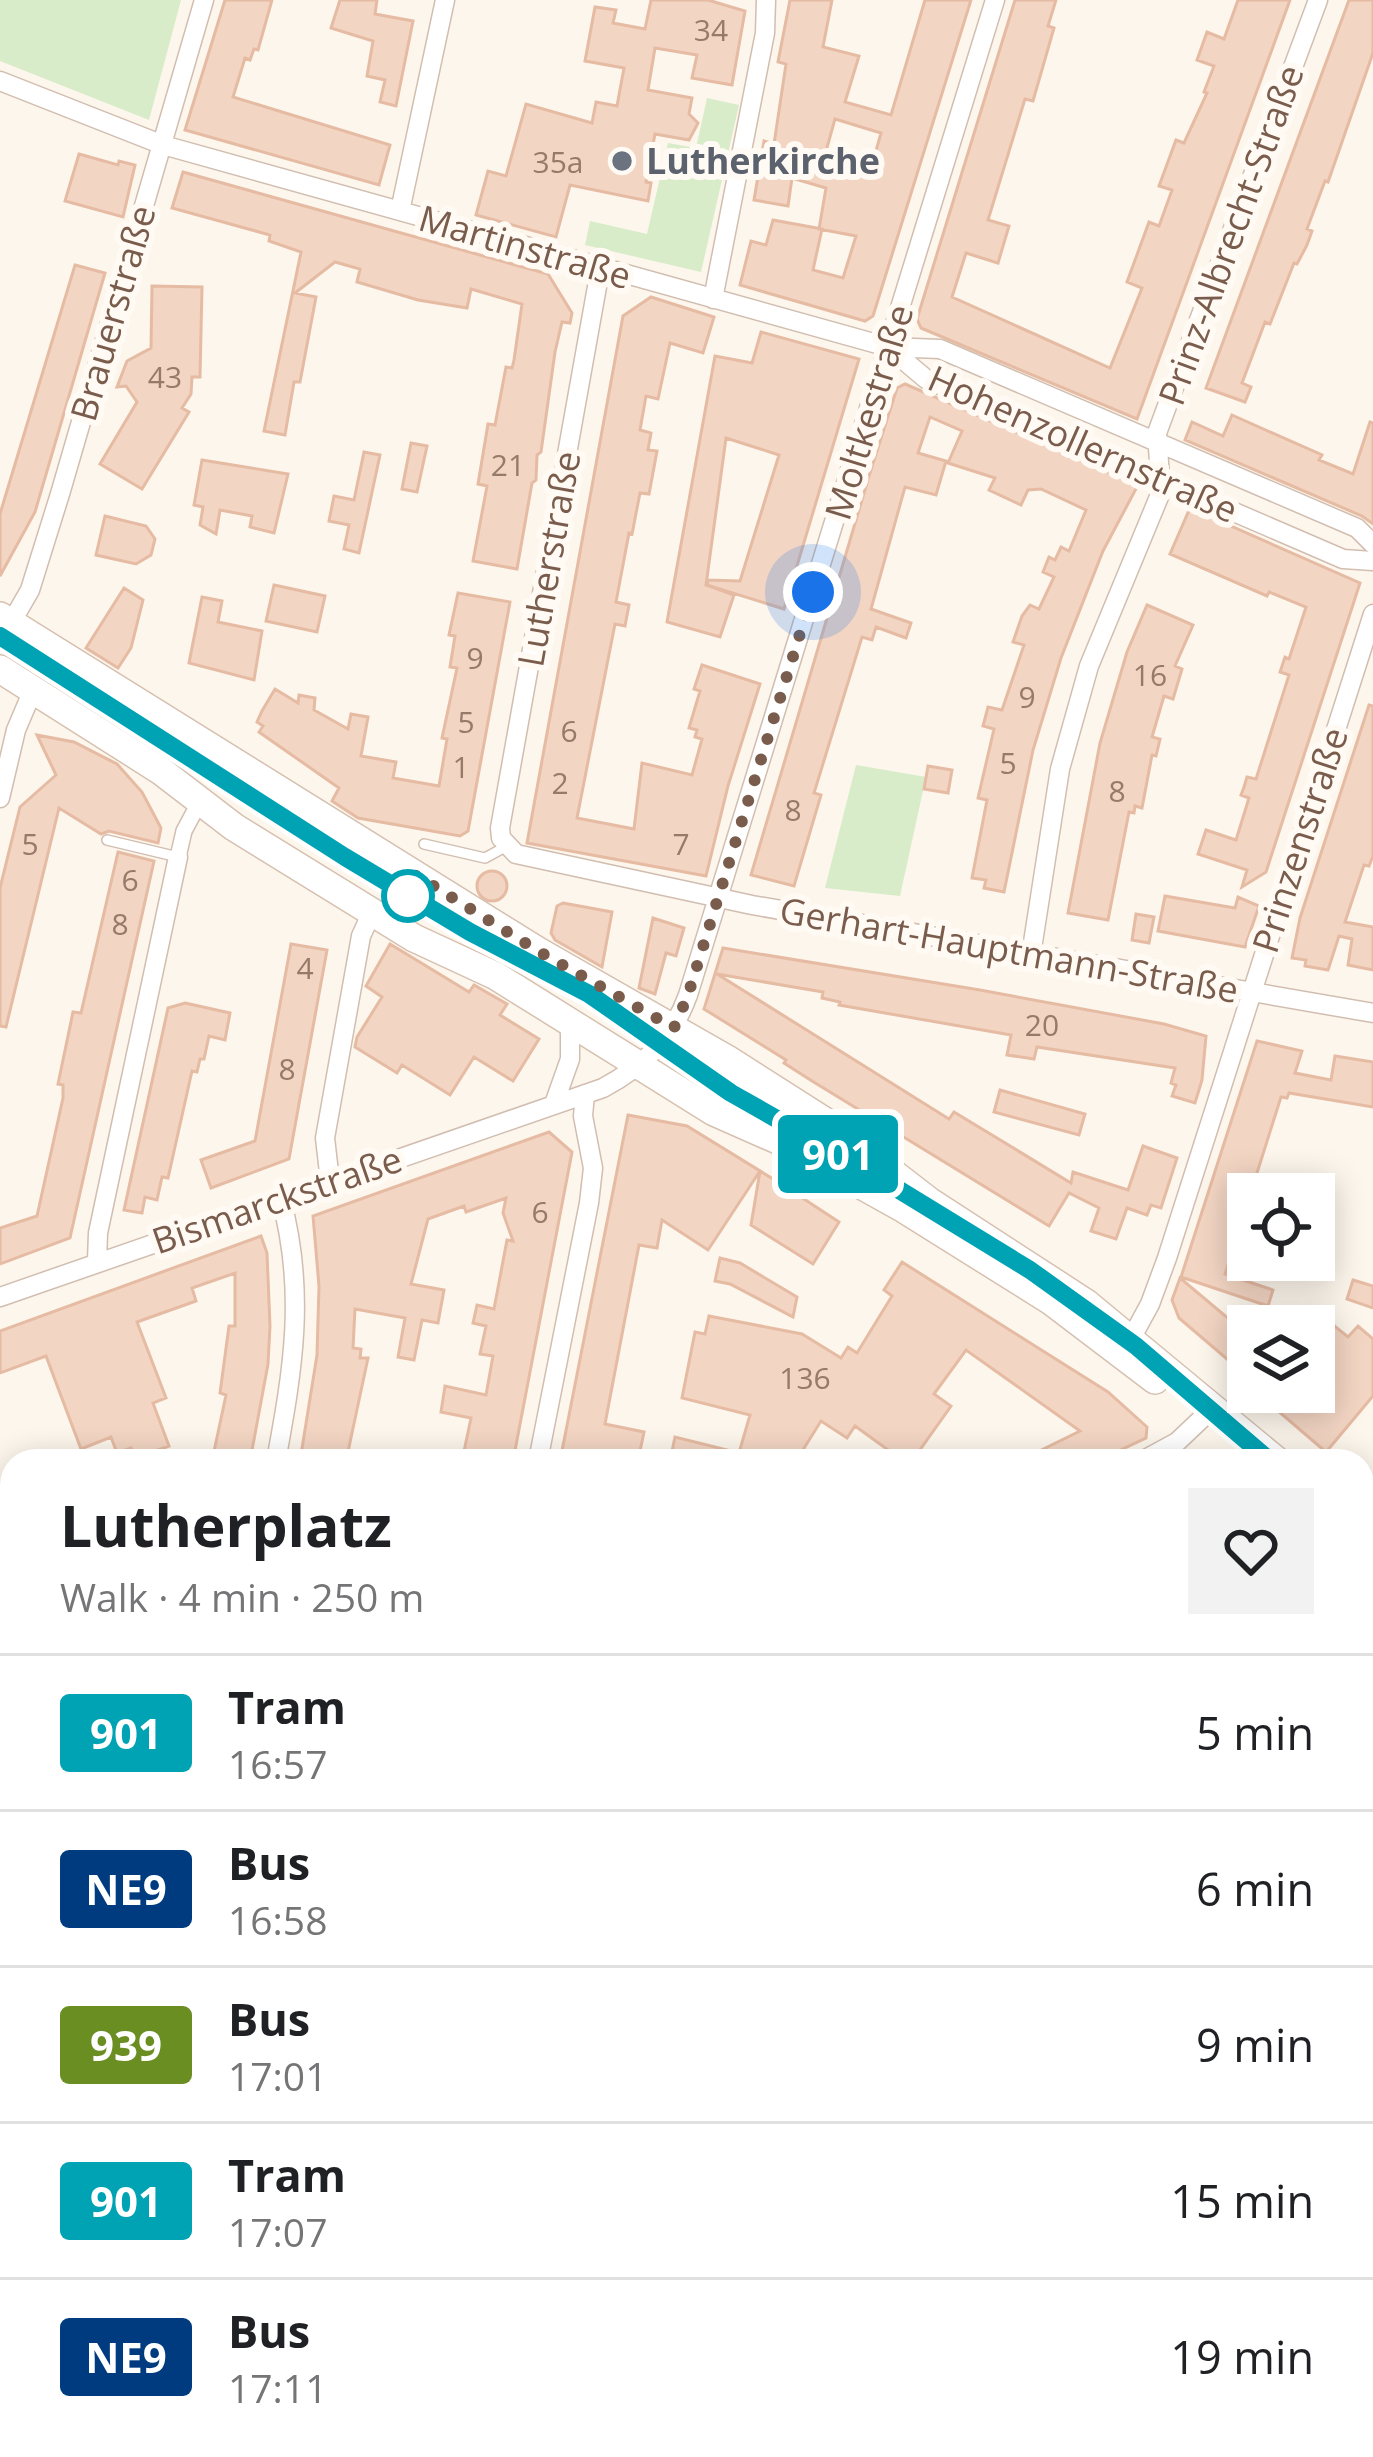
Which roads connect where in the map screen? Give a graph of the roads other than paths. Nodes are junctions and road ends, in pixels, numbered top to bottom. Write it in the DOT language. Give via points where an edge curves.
graph roads {
  1 [pos="204,0"];
  2 [pos="445,0"];
  3 [pos="766,0"];
  4 [pos="995,0"];
  5 [pos="1318,0"];
  6 [pos="0,81"];
  7 [pos="163,145"];
  8 [pos="400,211"];
  9 [pos="600,269"];
  10 [pos="713,299"];
  11 [pos="888,347"];
  12 [pos="1156,443"];
  13 [pos="1162,481"];
  14 [pos="1373,544"];
  15 [pos="1373,561"];
  16 [pos="1373,614"];
  17 [pos="6,619"];
  18 [pos="0,669"];
  19 [pos="29,698"];
  20 [pos="0,798"];
  21 [pos="199,803"];
  22 [pos="107,840"];
  23 [pos="424,844"];
  24 [pos="507,846"];
  25 [pos="178,857"];
  26 [pos="719,896"];
  27 [pos="372,913"];
  28 [pos="1031,956"];
  29 [pos="1252,992"];
  30 [pos="1373,1013"];
  31 [pos="570,1019"];
  32 [pos="674,1028"];
  33 [pos="638,1066"];
  34 [pos="569,1099"];
  35 [pos="330,1181"];
  36 [pos="281,1199"];
  37 [pos="97,1262"];
  38 [pos="0,1297"];
  39 [pos="1132,1337"];
  40 [pos="1208,1414"];
  41 [pos="278,1449"];
  42 [pos="540,1449"];
  43 [pos="1164,1449"];
  44 [pos="1239,1449"];
  45 [pos="1259,1449"];
  1 -- 7 [label="street, Brauerstraße"];
  2 -- 8 [label="street"];
  3 -- 10 [label="street"];
  4 -- 11 [label="street, Moltkestraße"];
  5 -- 12 [label="street, Prinz-Albrecht-Straße"];
  6 -- 7 [label="street, Martinstraße"];
  7 -- 8 [label="street, Martinstraße"];
  7 -- 17 [label="street, Brauerstraße" via="30,590"];
  8 -- 9 [label="street, Martinstraße"];
  9 -- 10 [label="street, Martinstraße"];
  9 -- 24 [label="street, Lutherstraße" via="500,828"];
  10 -- 11 [label="street, Martinstraße"];
  11 -- 12 [label="street, Hohenzollernstraße" via="940,350"];
  11 -- 13 [label="street, Hohenzollernstraße" via="926,379"];
  11 -- 26 [label="street, Moltkestraße"];
  12 -- 13 [label="street, Prinz-Albrecht-Straße"];
  12 -- 14 [label="street, Hohenzollernstraße" via="1357,528"];
  13 -- 15 [label="street, Hohenzollernstraße" via="1343,560"];
  13 -- 28 [label="street, Prinz-Albrecht-Straße" via="1089,666 1060,769"];
  16 -- 29 [label="street, Prinzenstraße"];
  17 -- 32 [label="main road"];
  18 -- 19 [label="main road"];
  19 -- 20 [label="street"];
  19 -- 21 [label="main road" via="161,771"];
  21 -- 25 [label="street"];
  21 -- 27 [label="main road"];
  22 -- 25 [label="lane"];
  23 -- 24 [label="lane" via="485,859"];
  24 -- 26 [label="street, Gerhart-Hauptmann-Straße"];
  25 -- 37 [label="street"];
  26 -- 28 [label="street, Gerhart-Hauptmann-Straße"];
  26 -- 32 [label="street, Moltkestraße"];
  27 -- 31 [label="main road"];
  27 -- 35 [label="street" via="361,936 325,1138"];
  28 -- 29 [label="street, Gerhart-Hauptmann-Straße"];
  29 -- 30 [label="street, Gerhart-Hauptmann-Straße"];
  29 -- 39 [label="street, Prinzenstraße" via="1167,1258"];
  31 -- 33 [label="main road"];
  31 -- 34 [label="street"];
  32 -- 33 [label="street, Bismarckstraße"];
  32 -- 39 [label="main road" via="832,1126 929,1202"];
  33 -- 34 [label="street, Bismarckstraße"];
  33 -- 40 [label="main road" via="994,1264"];
  34 -- 35 [label="street, Bismarckstraße"];
  34 -- 42 [label="street" via="583,1116 593,1168"];
  35 -- 36 [label="street, Bismarckstraße"];
  36 -- 37 [label="street, Bismarckstraße"];
  36 -- 41 [label="street" via="297,1313"];
  37 -- 38 [label="street, Bismarckstraße"];
  39 -- 40 [label="main road"];
  40 -- 43 [label="street"];
  40 -- 44 [label="main road"];
  40 -- 45 [label="main road"];
}
